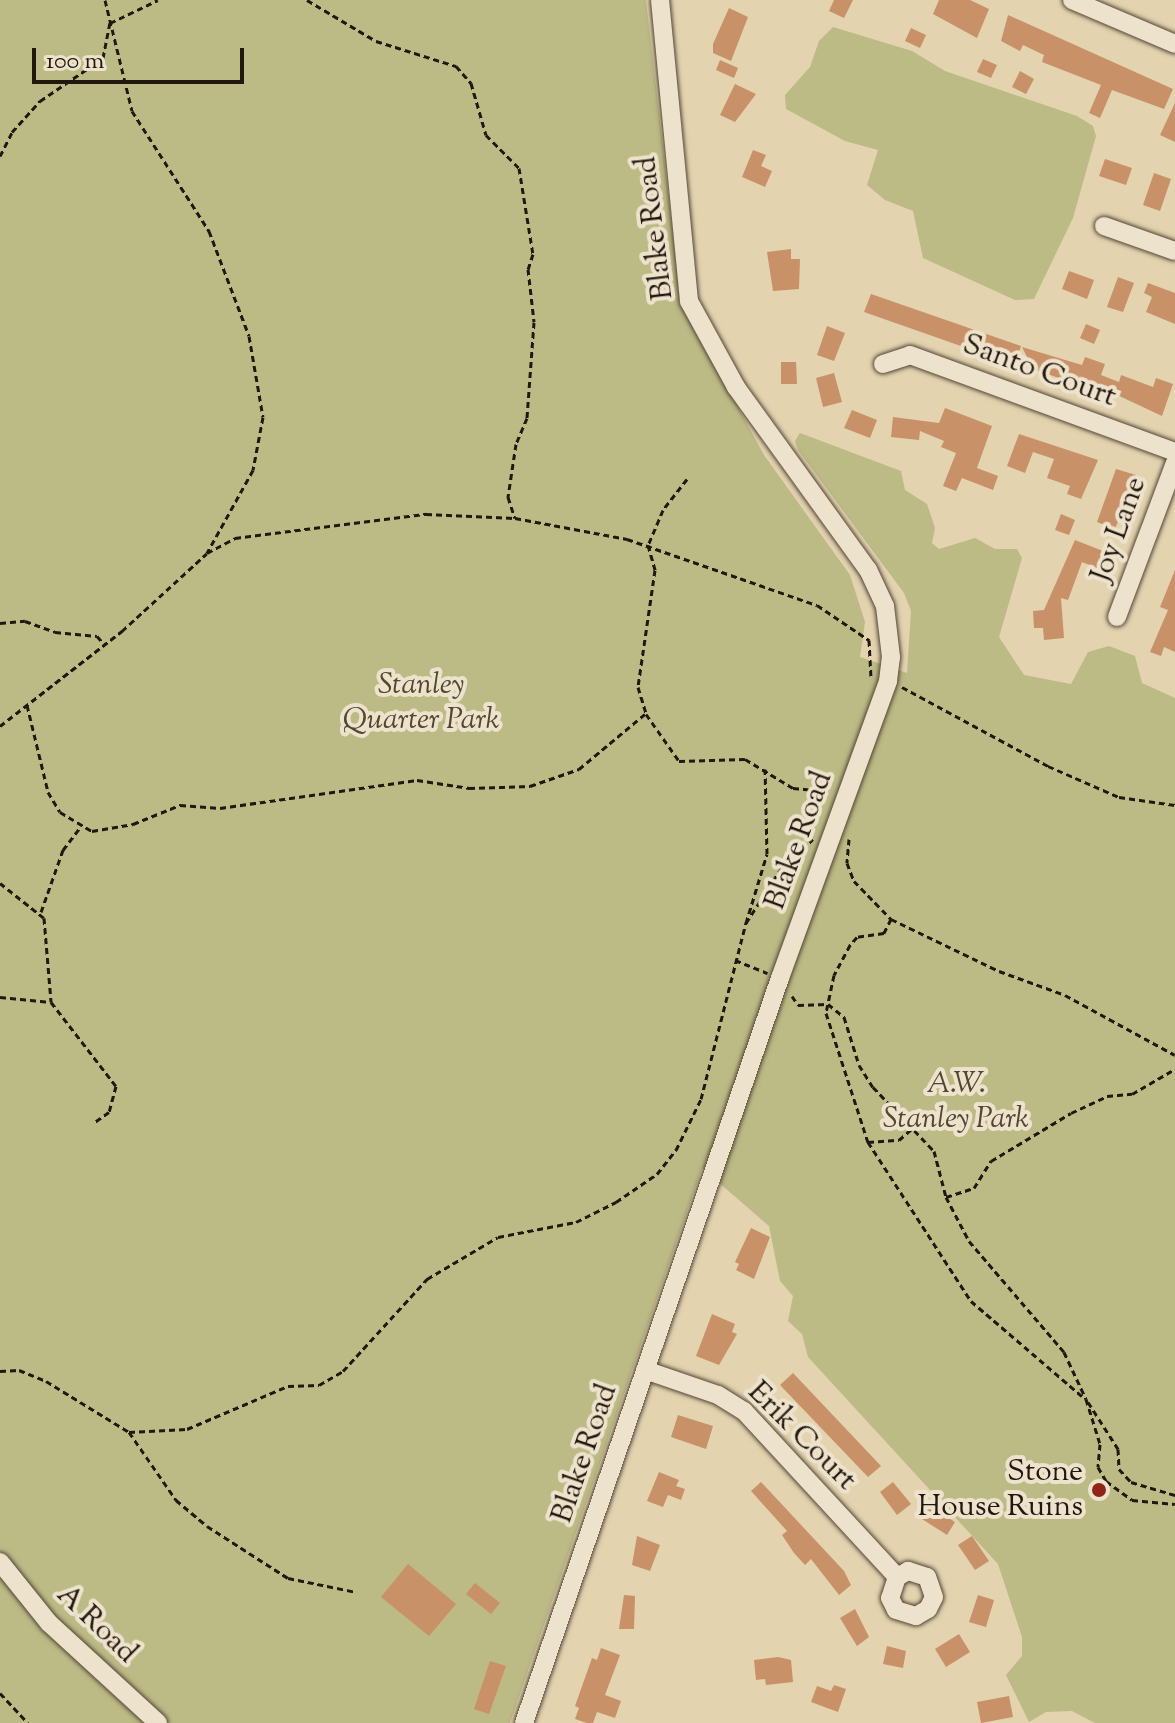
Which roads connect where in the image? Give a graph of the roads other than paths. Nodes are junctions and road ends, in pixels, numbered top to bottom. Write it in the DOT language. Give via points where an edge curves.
graph roads {
  1 [pos="660,0"];
  2 [pos="1072,0"];
  3 [pos="1175,44"];
  4 [pos="1104,226"];
  5 [pos="1175,251"];
  6 [pos="883,364"];
  7 [pos="1175,452"];
  8 [pos="1175,463"];
  9 [pos="1117,617"];
  10 [pos="645,1370"];
  11 [pos="0,1562"];
  12 [pos="897,1577"];
  13 [pos="158,1723"];
  14 [pos="524,1723"];
  1 -- 10 [label="street, Blake Road" via="689,301 736,387 868,570 890,631 845,820 780,978"];
  2 -- 3 [label="street"];
  4 -- 5 [label="street"];
  6 -- 7 [label="street, Santo Court" via="910,355"];
  8 -- 9 [label="street, Joy Lane"];
  10 -- 12 [label="street, Erik Court" via="718,1395 744,1411"];
  10 -- 14 [label="street, Blake Road"];
  11 -- 13 [label="street, A Road" via="49,1623"];
}
